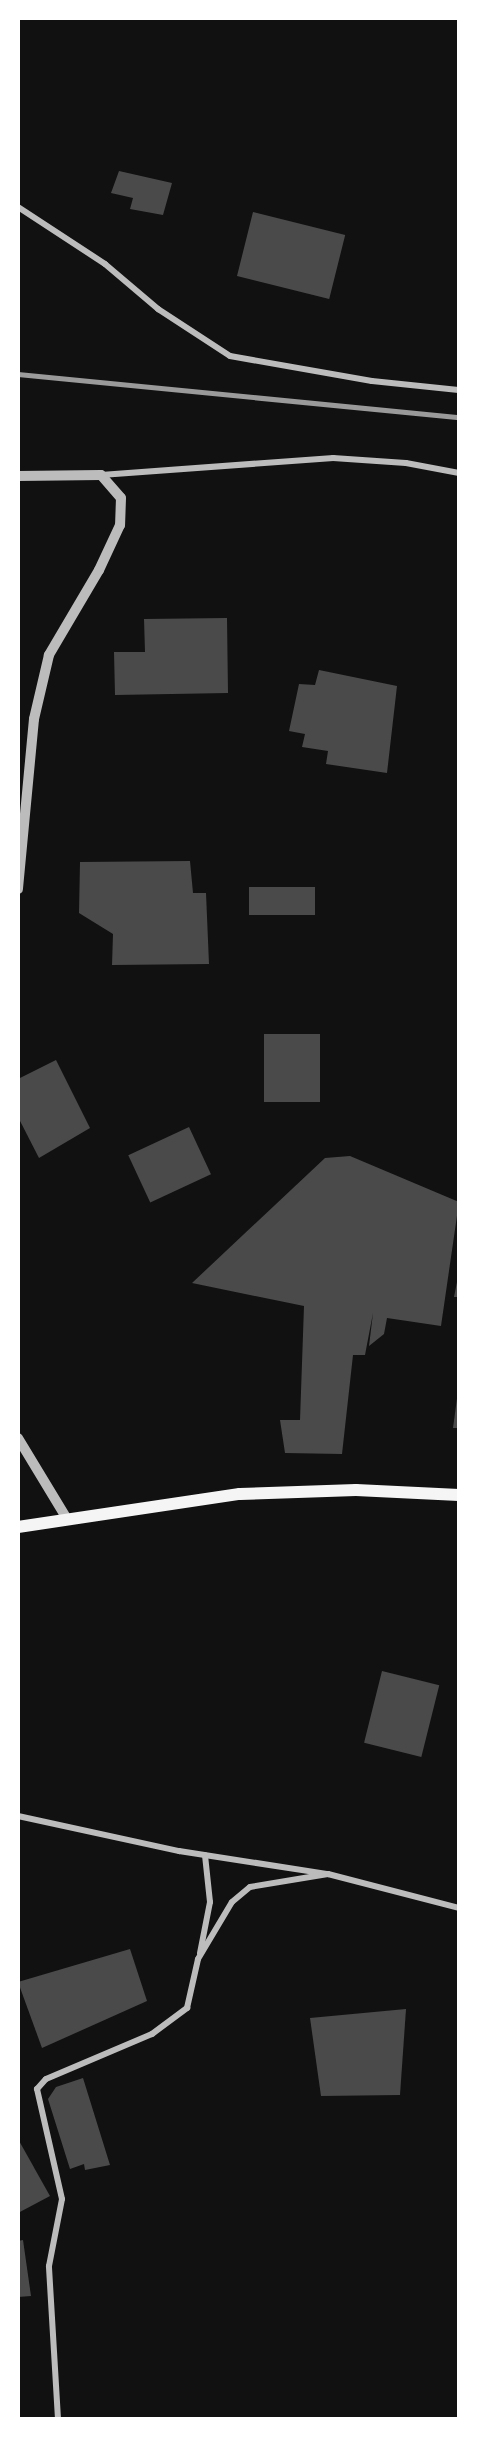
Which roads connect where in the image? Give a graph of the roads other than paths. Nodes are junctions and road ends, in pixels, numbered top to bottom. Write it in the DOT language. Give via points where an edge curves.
graph roads {
  1 [pos="18,207"];
  2 [pos="459,390"];
  3 [pos="459,473"];
  4 [pos="101,475"];
  5 [pos="18,476"];
  6 [pos="18,889"];
  7 [pos="18,1438"];
  8 [pos="459,1495"];
  9 [pos="67,1520"];
  10 [pos="18,1527"];
  11 [pos="18,1816"];
  12 [pos="205,1855"];
  13 [pos="328,1874"];
  14 [pos="459,1908"];
  15 [pos="198,1959"];
  16 [pos="58,2419"];
  1 -- 2 [label="street" via="105,264 158,309 230,356 372,381"];
  3 -- 4 [label="street" via="406,463 333,458"];
  4 -- 5 [label="street"];
  4 -- 6 [label="street" via="121,498 120,525 99,570 49,655 34,719"];
  7 -- 9 [label="street"];
  8 -- 9 [label="main road" via="356,1490 240,1494"];
  9 -- 10 [label="main road"];
  11 -- 12 [label="street"];
  12 -- 13 [label="street"];
  12 -- 15 [label="street" via="210,1902"];
  13 -- 14 [label="street"];
  13 -- 15 [label="street" via="250,1887 232,1902"];
  15 -- 16 [label="street" via="187,2008 152,2034 46,2079 37,2089 62,2199 49,2266"];
}
